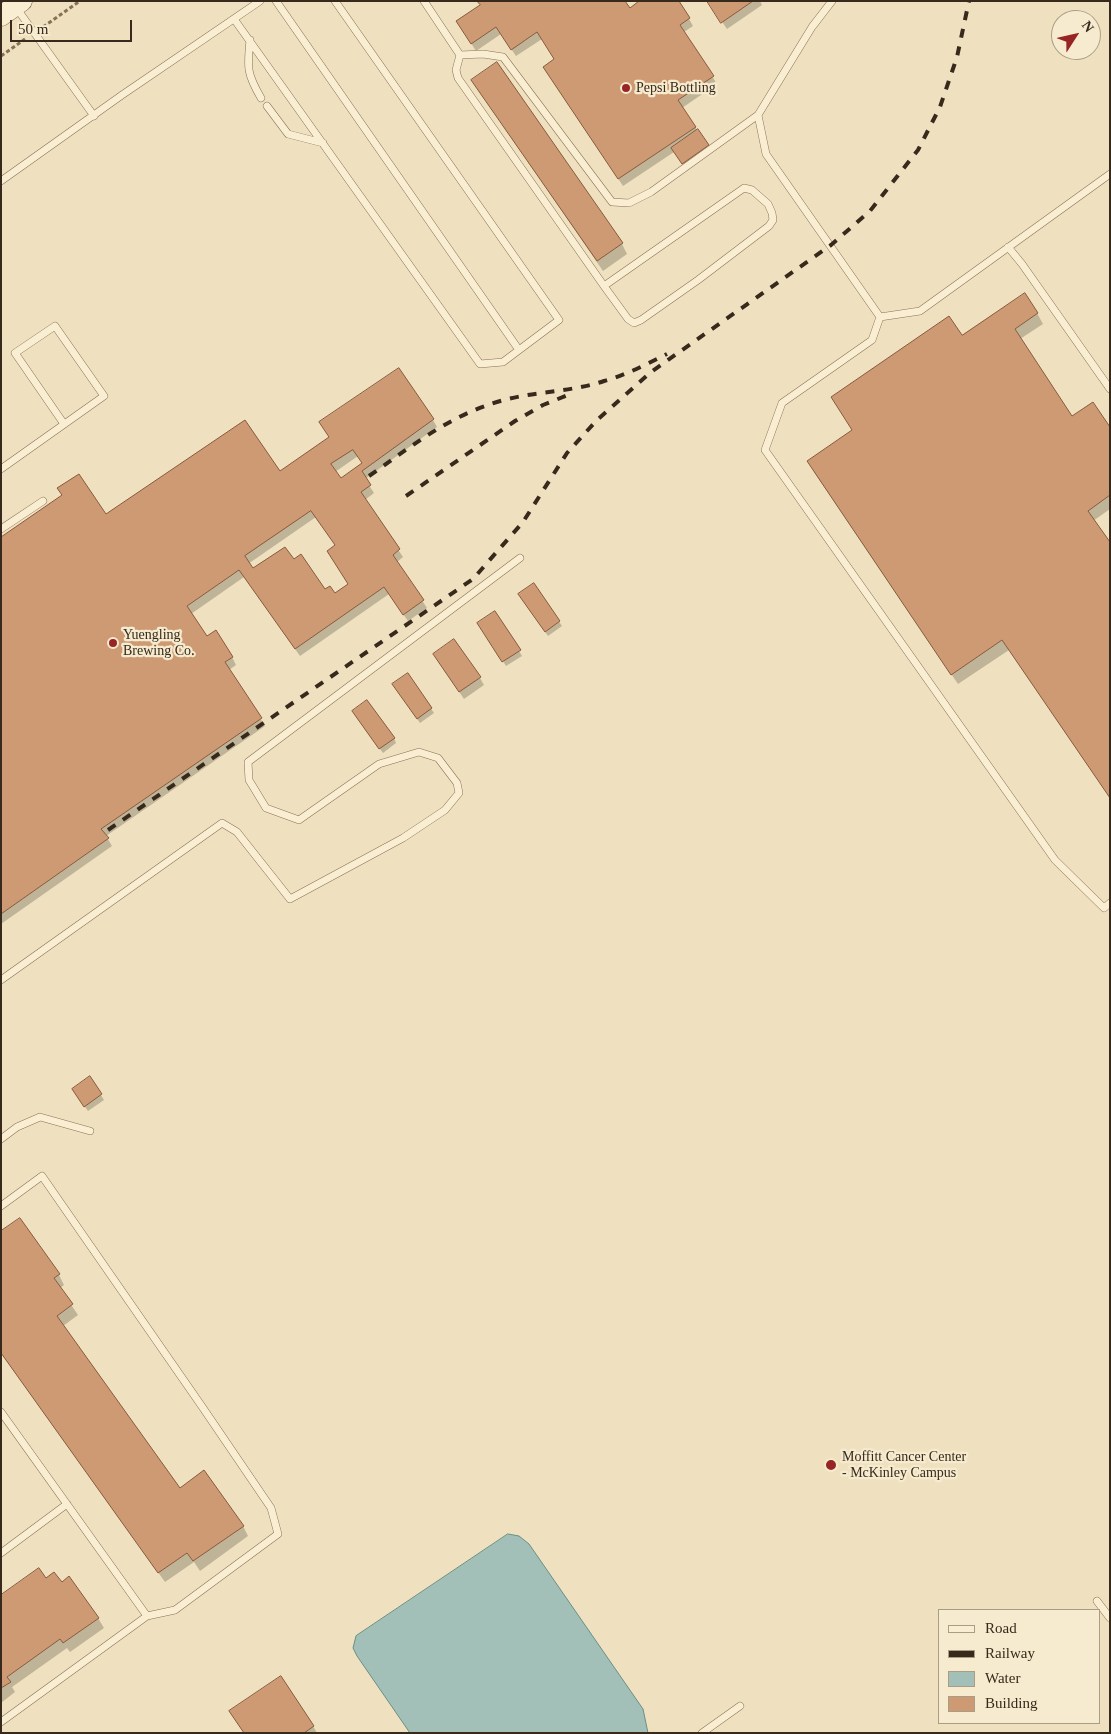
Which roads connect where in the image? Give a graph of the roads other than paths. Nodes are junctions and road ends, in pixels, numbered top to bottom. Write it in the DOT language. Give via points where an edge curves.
graph roads {
  1 [pos="260,1"];
  2 [pos="276,1"];
  3 [pos="335,1"];
  4 [pos="424,1"];
  5 [pos="832,1"];
  6 [pos="13,8"];
  7 [pos="234,18"];
  8 [pos="250,40"];
  9 [pos="460,55"];
  10 [pos="261,98"];
  11 [pos="266,106"];
  12 [pos="758,115"];
  13 [pos="94,116"];
  14 [pos="323,143"];
  15 [pos="1110,174"];
  16 [pos="1,181"];
  17 [pos="1008,247"];
  18 [pos="604,286"];
  19 [pos="880,317"];
  20 [pos="519,350"];
  21 [pos="1110,389"];
  22 [pos="64,424"];
  23 [pos="1,468"];
  24 [pos="43,501"];
  25 [pos="1,529"];
  26 [pos="520,558"];
  27 [pos="1110,903"];
  28 [pos="1,980"];
  29 [pos="90,1131"];
  30 [pos="1,1139"];
  31 [pos="1,1206"];
  32 [pos="1,1412"];
  33 [pos="67,1504"];
  34 [pos="1,1553"];
  35 [pos="1098,1601"];
  36 [pos="147,1616"];
  37 [pos="1110,1618"];
  38 [pos="740,1706"];
  39 [pos="1,1722"];
  40 [pos="702,1733"];
  1 -- 7 [label="lane"];
  2 -- 20 [label="lane"];
  3 -- 20 [label="lane" via="559,320"];
  4 -- 9 [label="lane"];
  5 -- 12 [label="lane" via="812,27"];
  6 -- 13 [label="lane"];
  7 -- 8 [label="lane"];
  7 -- 13 [label="lane"];
  8 -- 10 [label="lane" via="247,67"];
  8 -- 14 [label="lane"];
  9 -- 12 [label="lane" via="502,56 612,202 629,203 651,192"];
  9 -- 18 [label="lane" via="456,70 458,78"];
  11 -- 14 [label="lane" via="288,134"];
  12 -- 19 [label="lane" via="766,154"];
  13 -- 16 [label="lane"];
  14 -- 20 [label="lane" via="480,364 503,362"];
  15 -- 17 [label="lane"];
  17 -- 19 [label="lane" via="920,311"];
  17 -- 21 [label="lane"];
  18 -- 18 [label="lane" via="628,319 634,322 641,320 769,226 773,220 768,204 752,190 744,188"];
  19 -- 27 [label="lane" via="872,340 782,403 765,450 1055,860 1104,908"];
  22 -- 22 [label="lane" via="104,396 55,326 15,353"];
  22 -- 23 [label="lane"];
  24 -- 25 [label="lane"];
  26 -- 28 [label="lane" via="248,762 249,780 266,808 298,820 379,764 420,752 438,758 457,783 459,793 445,810 403,838 290,899 237,832 222,823"];
  29 -- 30 [label="lane" via="40,1117 17,1127"];
  31 -- 36 [label="lane" via="42,1176 271,1508 278,1534 175,1610"];
  32 -- 33 [label="lane"];
  33 -- 34 [label="lane"];
  33 -- 36 [label="lane"];
  35 -- 37 [label="lane"];
  36 -- 39 [label="lane"];
  38 -- 40 [label="lane"];
}
